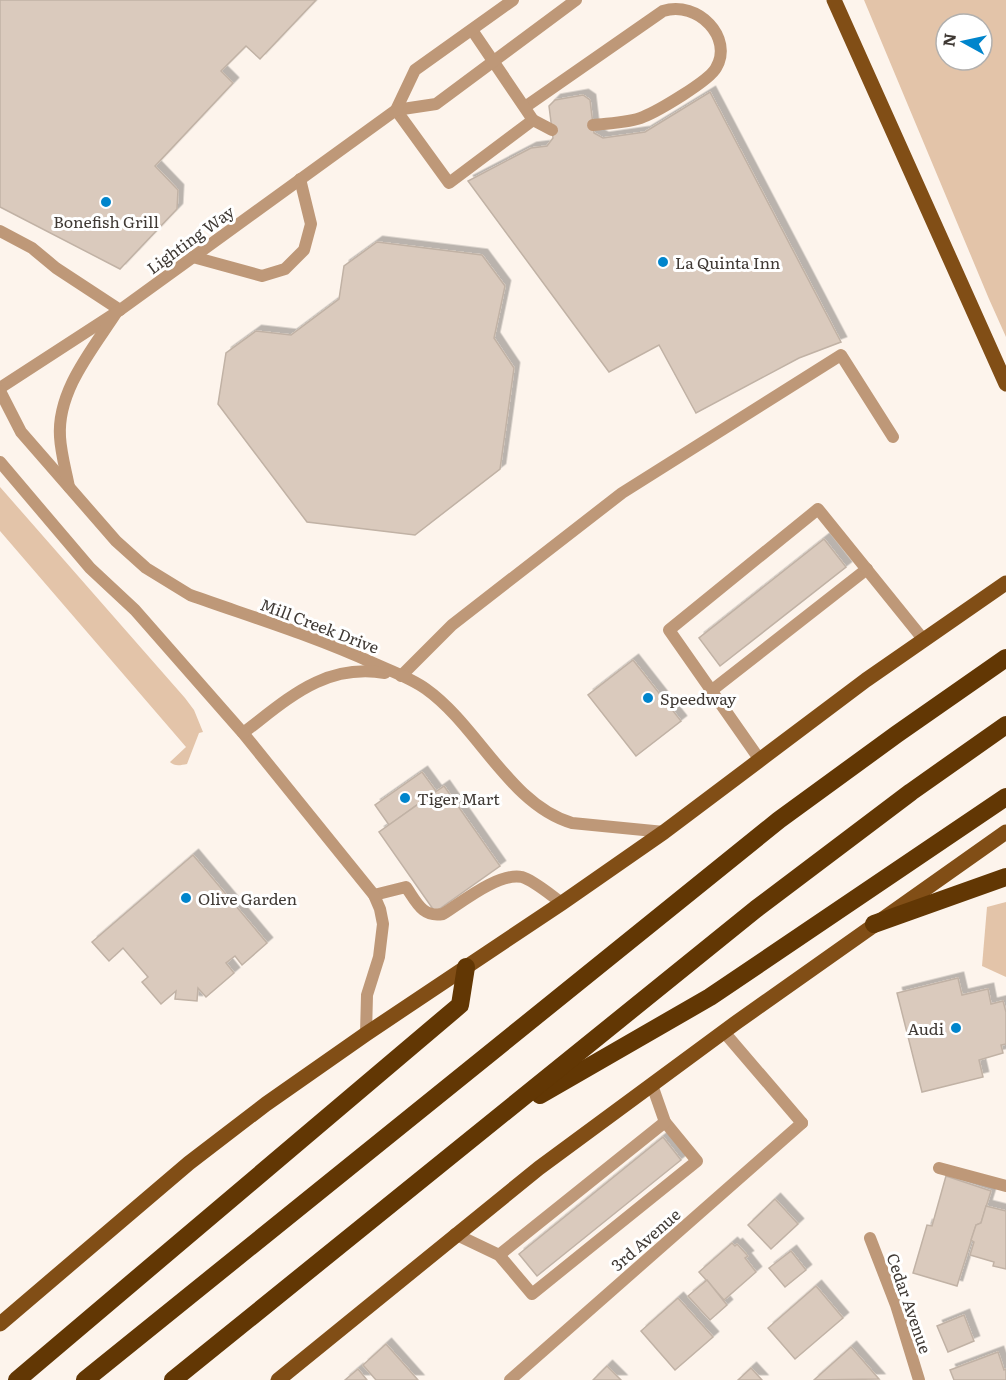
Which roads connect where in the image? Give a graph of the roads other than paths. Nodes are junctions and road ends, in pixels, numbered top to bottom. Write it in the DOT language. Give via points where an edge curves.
graph roads {
  1 [pos="513,0"];
  2 [pos="576,0"];
  3 [pos="834,0"];
  4 [pos="472,30"];
  5 [pos="493,61"];
  6 [pos="525,107"];
  7 [pos="396,110"];
  8 [pos="533,120"];
  9 [pos="593,125"];
  10 [pos="552,130"];
  11 [pos="300,179"];
  12 [pos="0,231"];
  13 [pos="194,257"];
  14 [pos="118,311"];
  15 [pos="1006,384"];
  16 [pos="0,390"];
  17 [pos="893,436"];
  18 [pos="0,462"];
  19 [pos="69,488"];
  20 [pos="867,569"];
  21 [pos="1006,583"];
  22 [pos="923,639"];
  23 [pos="1006,658"];
  24 [pos="401,676"];
  25 [pos="711,691"];
  26 [pos="1006,725"];
  27 [pos="243,733"];
  28 [pos="760,760"];
  29 [pos="1006,797"];
  30 [pos="664,832"];
  31 [pos="1006,832"];
  32 [pos="1006,877"];
  33 [pos="374,896"];
  34 [pos="562,903"];
  35 [pos="874,924"];
  36 [pos="466,967"];
  37 [pos="724,1032"];
  38 [pos="366,1034"];
  39 [pos="652,1085"];
  40 [pos="665,1122"];
  41 [pos="489,1125"];
  42 [pos="939,1168"];
  43 [pos="1006,1186"];
  44 [pos="455,1234"];
  45 [pos="870,1238"];
  46 [pos="499,1255"];
  47 [pos="0,1324"];
  48 [pos="16,1380"];
  49 [pos="85,1380"];
  50 [pos="173,1380"];
  51 [pos="278,1380"];
  52 [pos="510,1380"];
  53 [pos="919,1380"];
  1 -- 4 [label="street, Lighting Way"];
  2 -- 5 [label="street, Lighting Way"];
  3 -- 15 [label="main road"];
  4 -- 5 [label="street"];
  4 -- 7 [label="street, Lighting Way" via="415,69"];
  5 -- 6 [label="street"];
  5 -- 7 [label="street, Lighting Way" via="436,104"];
  6 -- 8 [label="street"];
  6 -- 9 [label="street" via="663,11 684,7 709,21 719,44 720,59 711,75 642,118"];
  7 -- 8 [label="street" via="449,183"];
  7 -- 11 [label="street, Lighting Way"];
  8 -- 10 [label="street"];
  11 -- 13 [label="street, Lighting Way"];
  11 -- 13 [label="street" via="311,224 304,250 285,269 262,276"];
  12 -- 14 [label="street" via="19,240"];
  13 -- 14 [label="street, Lighting Way"];
  14 -- 16 [label="street, Lighting Way"];
  14 -- 19 [label="street" via="72,383 62,411 60,438"];
  16 -- 19 [label="street, Mill Creek Drive" via="21,432"];
  17 -- 24 [label="street" via="842,355 622,493 453,625"];
  18 -- 27 [label="street" via="90,568 135,610"];
  19 -- 24 [label="street, Mill Creek Drive" via="116,541 166,582 190,595 347,651"];
  20 -- 22 [label="street"];
  20 -- 25 [label="street"];
  20 -- 25 [label="street" via="818,509 669,630"];
  21 -- 22 [label="main road"];
  22 -- 28 [label="main road"];
  23 -- 49 [label="highway" via="779,820"];
  24 -- 27 [label="street" via="365,670 333,675 299,691"];
  24 -- 30 [label="street, Mill Creek Drive" via="439,699 517,787 546,813 572,823"];
  25 -- 28 [label="street"];
  26 -- 41 [label="highway" via="756,909"];
  27 -- 33 [label="street"];
  28 -- 30 [label="main road"];
  29 -- 41 [label="highway" via="710,997"];
  30 -- 34 [label="main road"];
  31 -- 35 [label="main road"];
  32 -- 35 [label="highway"];
  33 -- 34 [label="street" via="405,887 425,913 434,916 511,877 524,878"];
  33 -- 38 [label="street" via="383,924 379,957 367,995"];
  34 -- 36 [label="main road"];
  35 -- 37 [label="main road"];
  36 -- 38 [label="main road"];
  36 -- 48 [label="highway" via="460,1005"];
  37 -- 39 [label="main road"];
  37 -- 52 [label="street, 3rd Avenue" via="802,1123"];
  38 -- 47 [label="main road" via="189,1163"];
  39 -- 40 [label="street"];
  39 -- 44 [label="main road"];
  40 -- 46 [label="street" via="651,1140 520,1246"];
  40 -- 46 [label="street" via="697,1161 675,1171 545,1277 532,1294"];
  41 -- 50 [label="highway"];
  42 -- 43 [label="street"];
  44 -- 46 [label="street"];
  44 -- 51 [label="main road"];
  45 -- 53 [label="street, Cedar Avenue"];
}
